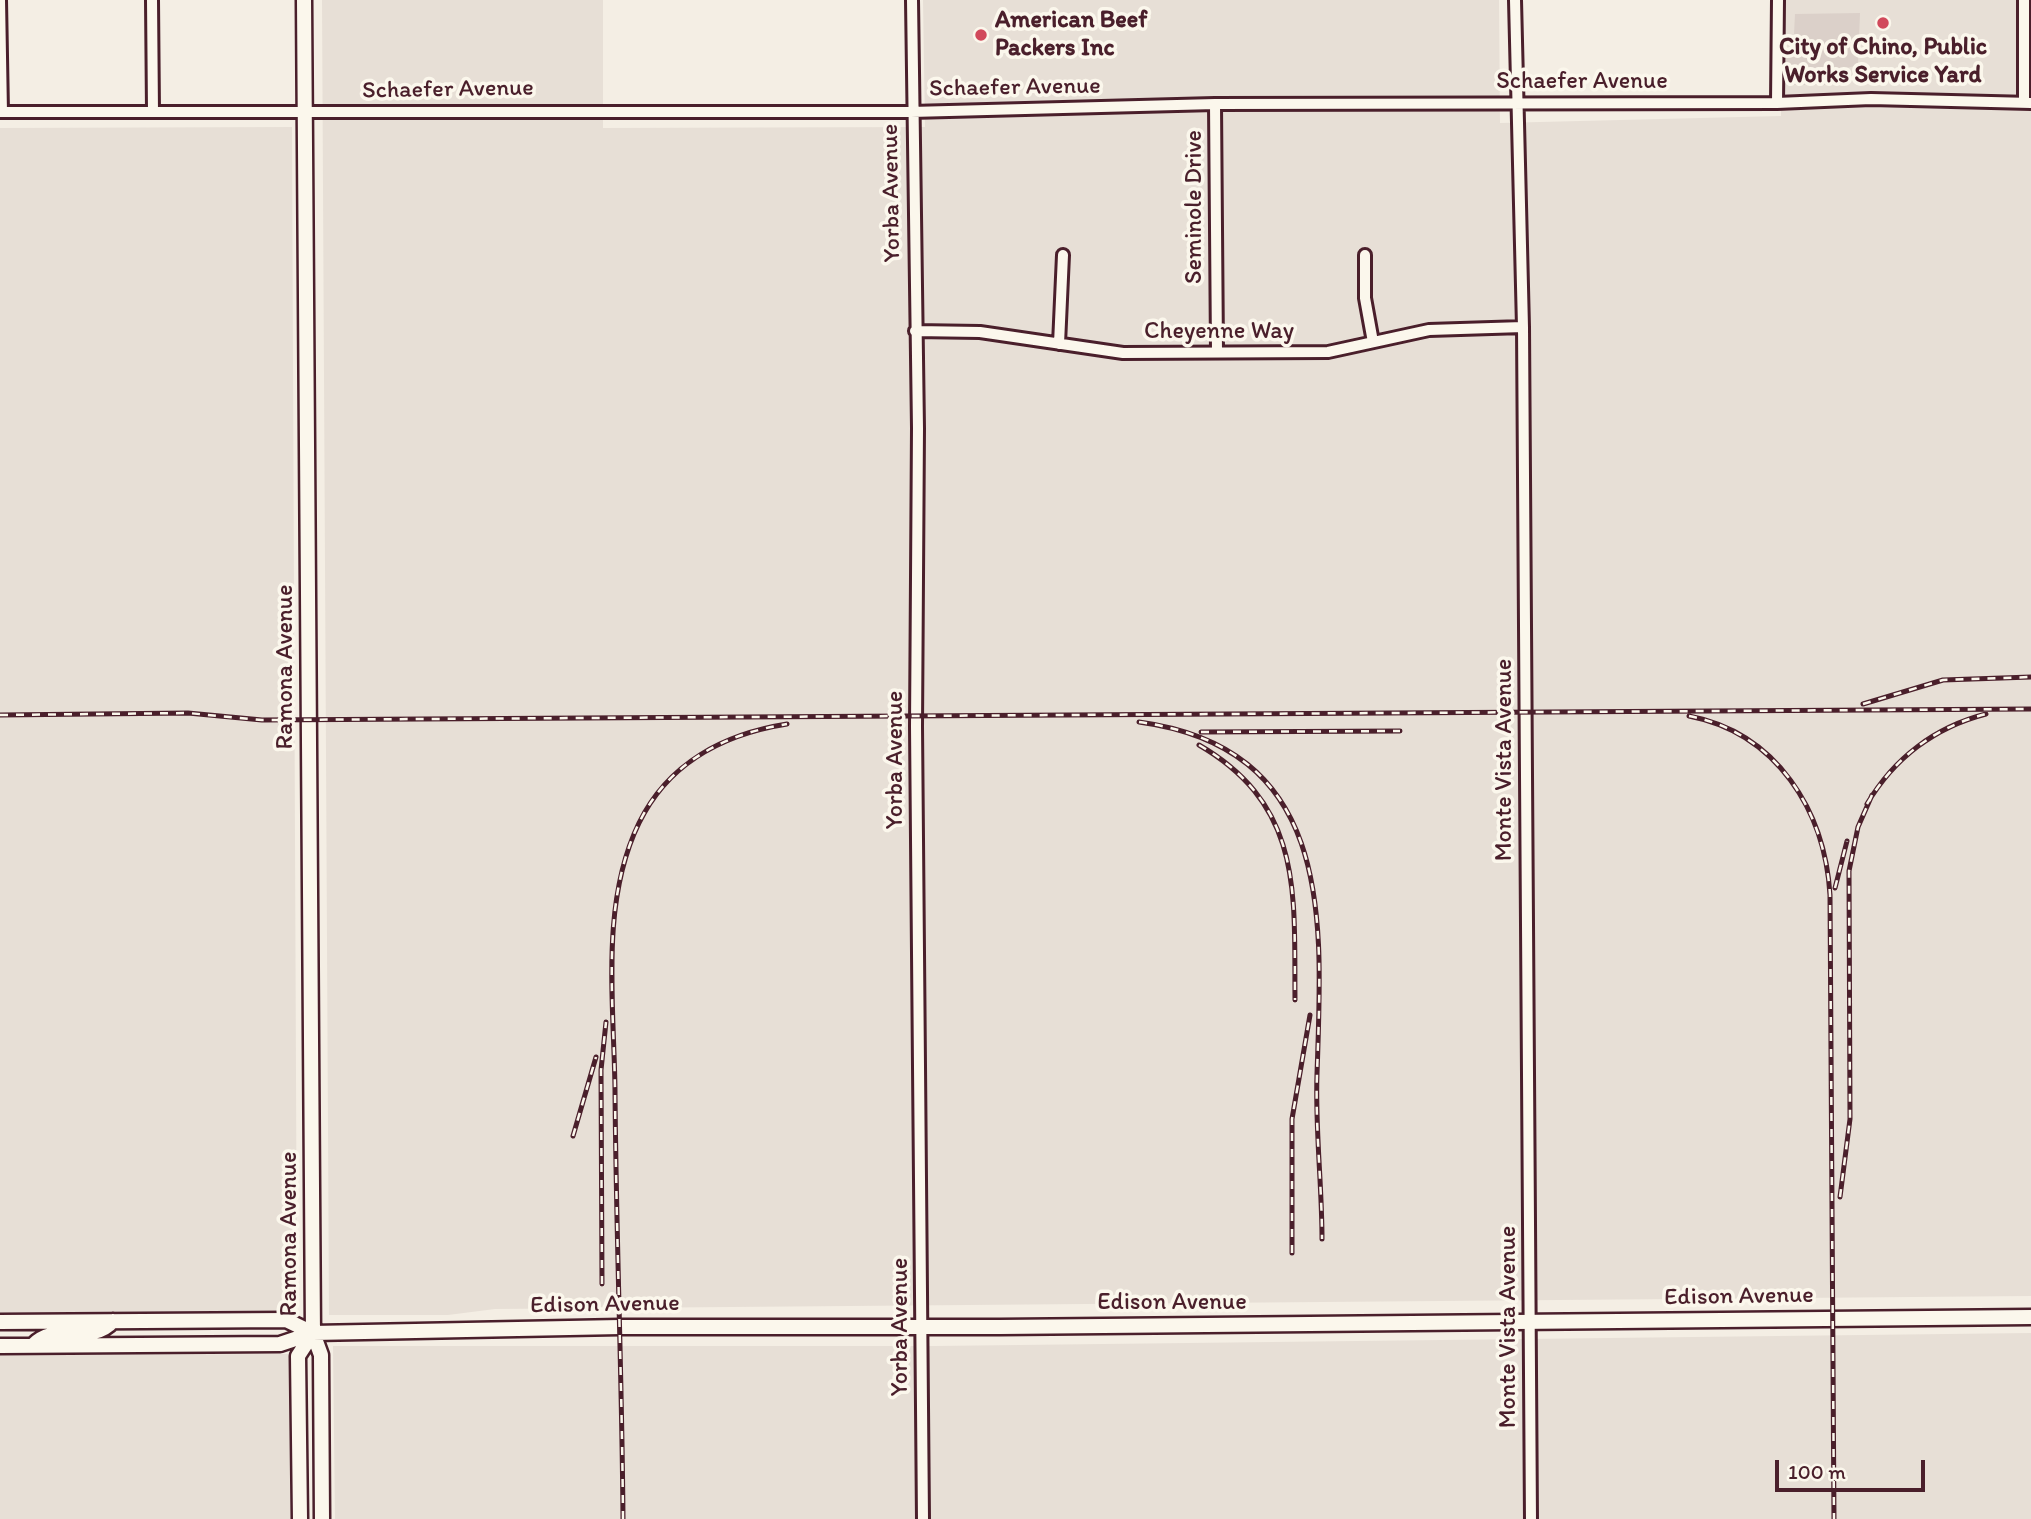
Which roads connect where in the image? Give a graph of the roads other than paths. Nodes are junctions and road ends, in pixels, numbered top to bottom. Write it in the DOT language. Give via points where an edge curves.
graph roads {
  1 [pos="0,0"];
  2 [pos="152,0"];
  3 [pos="303,0"];
  4 [pos="912,0"];
  5 [pos="1515,0"];
  6 [pos="1778,0"];
  7 [pos="2024,0"];
  8 [pos="1777,103"];
  9 [pos="2028,103"];
  10 [pos="1215,104"];
  11 [pos="1516,104"];
  12 [pos="153,111"];
  13 [pos="1,112"];
  14 [pos="305,112"];
  15 [pos="911,112"];
  16 [pos="1063,255"];
  17 [pos="1365,255"];
  18 [pos="1523,327"];
  19 [pos="915,331"];
  20 [pos="1373,342"];
  21 [pos="1059,344"];
  22 [pos="1217,352"];
  23 [pos="2031,1317"];
  24 [pos="113,1321"];
  25 [pos="0,1322"];
  26 [pos="1530,1324"];
  27 [pos="922,1328"];
  28 [pos="313,1333"];
  29 [pos="0,1346"];
  30 [pos="32,1346"];
  31 [pos="300,1519"];
  32 [pos="322,1519"];
  33 [pos="923,1519"];
  34 [pos="1531,1519"];
  1 -- 13 [label="street"];
  2 -- 12 [label="street"];
  3 -- 14 [label="main road, Ramona Avenue"];
  4 -- 15 [label="street, Yorba Avenue"];
  5 -- 11 [label="street, Monte Vista Avenue"];
  6 -- 8 [label="street"];
  7 -- 9 [label="street"];
  8 -- 9 [label="street, Schaefer Avenue" via="1871,99"];
  8 -- 11 [label="street, Schaefer Avenue"];
  10 -- 11 [label="street, Schaefer Avenue"];
  10 -- 15 [label="street, Schaefer Avenue"];
  10 -- 22 [label="street, Seminole Drive"];
  11 -- 18 [label="street, Monte Vista Avenue"];
  12 -- 13 [label="street, Schaefer Avenue"];
  12 -- 14 [label="street, Schaefer Avenue"];
  14 -- 15 [label="street, Schaefer Avenue"];
  14 -- 28 [label="main road, Ramona Avenue"];
  15 -- 19 [label="street, Yorba Avenue"];
  16 -- 21 [label="street"];
  17 -- 20 [label="street" via="1365,298"];
  18 -- 20 [label="street, Cheyenne Way" via="1429,330"];
  18 -- 26 [label="street, Monte Vista Avenue"];
  19 -- 21 [label="street, Cheyenne Way" via="980,332"];
  19 -- 27 [label="street, Yorba Avenue"];
  20 -- 22 [label="street, Cheyenne Way" via="1328,352"];
  21 -- 22 [label="street, Cheyenne Way" via="1123,353"];
  23 -- 26 [label="main road, Edison Avenue"];
  24 -- 25 [label="main road, Edison Avenue"];
  24 -- 28 [label="main road, Edison Avenue" via="286,1320"];
  24 -- 30 [label="main road" via="99,1332 47,1333"];
  26 -- 27 [label="main road, Edison Avenue"];
  26 -- 34 [label="street, Monte Vista Avenue"];
  27 -- 28 [label="main road, Edison Avenue"];
  27 -- 33 [label="street, Yorba Avenue"];
  28 -- 30 [label="main road, Edison Avenue" via="280,1344"];
  28 -- 31 [label="main road, Ramona Avenue" via="298,1356"];
  28 -- 32 [label="main road, Ramona Avenue" via="321,1355"];
  29 -- 30 [label="main road, Edison Avenue"];
}
